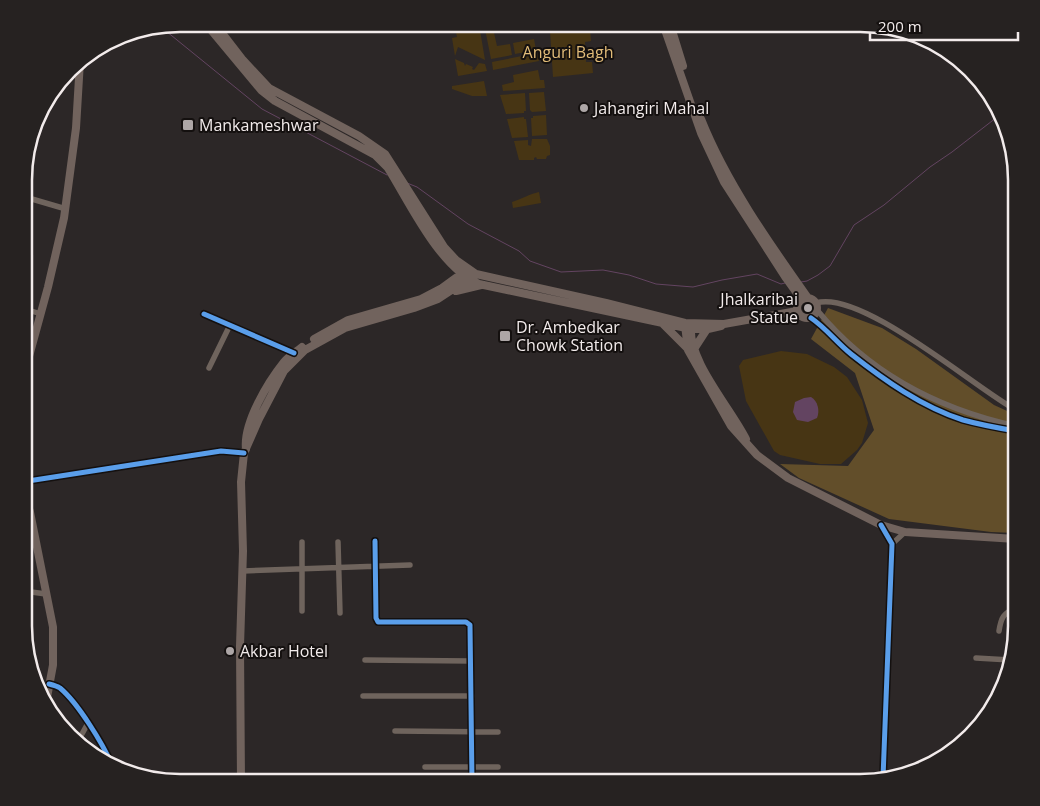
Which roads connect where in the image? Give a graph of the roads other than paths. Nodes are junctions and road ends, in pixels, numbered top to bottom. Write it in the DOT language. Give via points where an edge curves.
graph roads {
  1 [pos="213,33"];
  2 [pos="222,33"];
  3 [pos="667,33"];
  4 [pos="673,33"];
  5 [pos="79,73"];
  6 [pos="266,90"];
  7 [pos="32,199"];
  8 [pos="66,209"];
  9 [pos="419,213"];
  10 [pos="448,260"];
  11 [pos="464,272"];
  12 [pos="788,276"];
  13 [pos="473,277"];
  14 [pos="483,284"];
  15 [pos="447,285"];
  16 [pos="445,294"];
  17 [pos="805,299"];
  18 [pos="817,306"];
  19 [pos="797,311"];
  20 [pos="32,312"];
  21 [pos="40,314"];
  22 [pos="204,314"];
  23 [pos="811,318"];
  24 [pos="660,322"];
  25 [pos="724,324"];
  26 [pos="230,325"];
  27 [pos="688,326"];
  28 [pos="707,329"];
  29 [pos="32,343"];
  30 [pos="691,349"];
  31 [pos="294,353"];
  32 [pos="209,368"];
  33 [pos="1008,405"];
  34 [pos="1007,424"];
  35 [pos="1007,429"];
  36 [pos="245,451"];
  37 [pos="33,484"];
  38 [pos="881,525"];
  39 [pos="906,532"];
  40 [pos="33,538"];
  41 [pos="1007,538"];
  42 [pos="374,541"];
  43 [pos="302,542"];
  44 [pos="338,542"];
  45 [pos="892,544"];
  46 [pos="410,565"];
  47 [pos="375,566"];
  48 [pos="339,568"];
  49 [pos="302,569"];
  50 [pos="243,572"];
  51 [pos="33,592"];
  52 [pos="46,594"];
  53 [pos="302,612"];
  54 [pos="1007,612"];
  55 [pos="340,614"];
  56 [pos="999,631"];
  57 [pos="976,658"];
  58 [pos="365,660"];
  59 [pos="1004,660"];
  60 [pos="471,661"];
  61 [pos="49,684"];
  62 [pos="48,691"];
  63 [pos="363,696"];
  64 [pos="472,696"];
  65 [pos="88,723"];
  66 [pos="394,730"];
  67 [pos="472,732"];
  68 [pos="498,732"];
  69 [pos="82,736"];
  70 [pos="105,753"];
  71 [pos="425,767"];
  72 [pos="473,767"];
  73 [pos="498,767"];
  74 [pos="882,772"];
  75 [pos="240,773"];
  76 [pos="473,773"];
  1 -- 6 [label="main road" via="254,84"];
  2 -- 6 [label="main road"];
  3 -- 12 [label="main road" via="701,133 724,182"];
  4 -- 12 [label="main road" via="696,105 717,154"];
  5 -- 8 [label="main road"];
  6 -- 9 [label="main road" via="385,154"];
  7 -- 8 [label="street"];
  8 -- 21 [label="main road"];
  9 -- 10 [label="main road"];
  9 -- 11 [label="main road"];
  10 -- 11 [label="main road"];
  10 -- 15 [label="main road" via="451,270"];
  11 -- 13 [label="main road"];
  11 -- 15 [label="main road"];
  12 -- 17 [label="main road"];
  13 -- 14 [label="main road"];
  13 -- 16 [label="main road"];
  13 -- 27 [label="main road" via="606,303"];
  14 -- 16 [label="main road"];
  14 -- 24 [label="main road"];
  15 -- 31 [label="main road" via="421,299 348,320"];
  16 -- 36 [label="main road" via="414,308 345,328 305,350 278,380"];
  17 -- 18 [label="main road"];
  17 -- 19 [label="main road" via="797,304"];
  18 -- 23 [label="main road"];
  18 -- 33 [label="street" via="826,301 833,302 881,320"];
  18 -- 34 [label="street" via="851,347 895,378 953,408"];
  19 -- 23 [label="main road" via="804,318"];
  19 -- 25 [label="main road"];
  20 -- 21 [label="street"];
  21 -- 29 [label="main road"];
  22 -- 26 [label="street"];
  23 -- 35 [label="street" via="875,373 914,398 963,420"];
  24 -- 27 [label="main road"];
  24 -- 30 [label="main road"];
  25 -- 27 [label="main road"];
  25 -- 28 [label="main road"];
  26 -- 31 [label="street"];
  26 -- 32 [label="street"];
  27 -- 28 [label="main road"];
  27 -- 30 [label="main road"];
  28 -- 30 [label="main road"];
  30 -- 38 [label="main road" via="751,450 788,478"];
  31 -- 36 [label="main road" via="275,375 259,402 245,440"];
  36 -- 37 [label="street" via="220,451"];
  36 -- 50 [label="main road" via="240,493"];
  38 -- 39 [label="main road"];
  38 -- 45 [label="street"];
  39 -- 41 [label="main road"];
  39 -- 45 [label="street"];
  40 -- 52 [label="main road"];
  42 -- 47 [label="street"];
  43 -- 49 [label="street"];
  44 -- 48 [label="street"];
  45 -- 74 [label="street"];
  46 -- 47 [label="street"];
  47 -- 48 [label="street"];
  47 -- 60 [label="street" via="378,622 468,623"];
  48 -- 49 [label="street"];
  48 -- 55 [label="street"];
  49 -- 50 [label="street"];
  49 -- 53 [label="street"];
  50 -- 75 [label="main road"];
  51 -- 52 [label="street"];
  52 -- 61 [label="main road" via="52,627"];
  54 -- 56 [label="street"];
  57 -- 59 [label="street"];
  58 -- 60 [label="street"];
  60 -- 64 [label="street"];
  61 -- 62 [label="main road"];
  61 -- 65 [label="street" via="64,692"];
  63 -- 64 [label="street"];
  64 -- 67 [label="street"];
  65 -- 69 [label="street"];
  65 -- 70 [label="street"];
  66 -- 67 [label="street"];
  67 -- 68 [label="street"];
  67 -- 72 [label="street"];
  71 -- 72 [label="street"];
  72 -- 73 [label="street"];
  72 -- 76 [label="street"];
}
